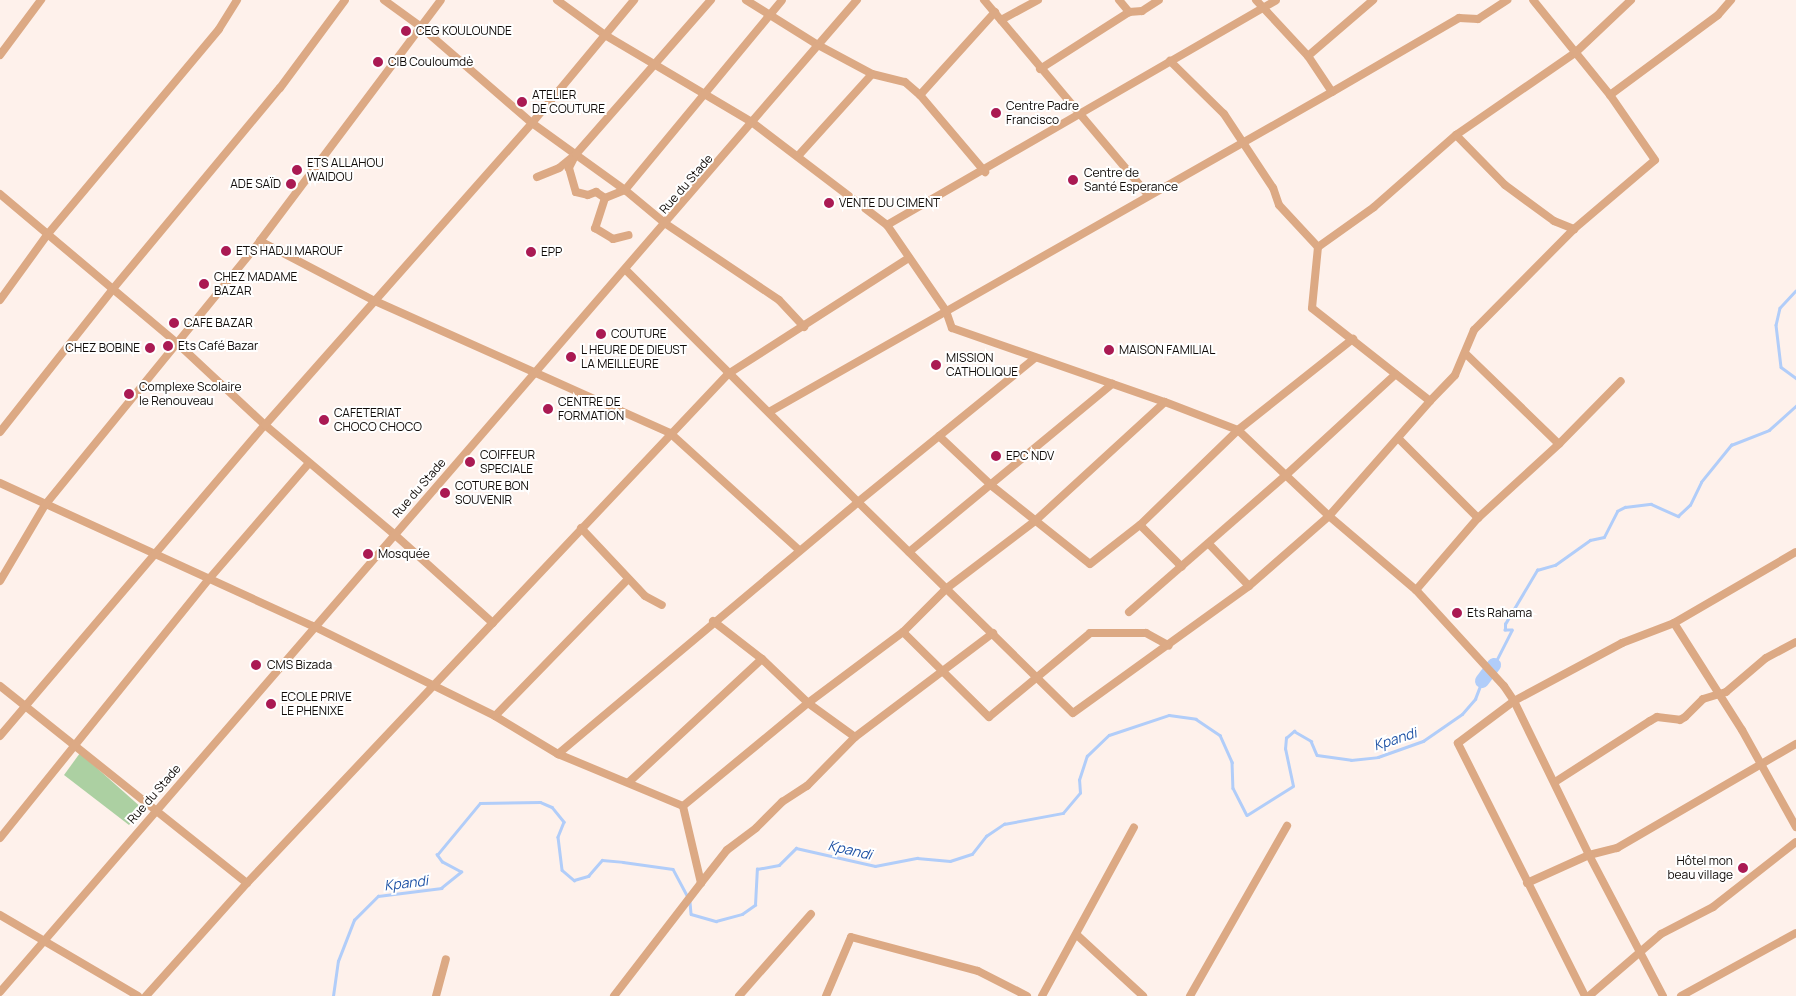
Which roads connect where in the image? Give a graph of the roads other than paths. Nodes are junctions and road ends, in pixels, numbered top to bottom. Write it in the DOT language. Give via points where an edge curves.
graph roads {
  1 [pos="42,0"];
  2 [pos="237,0"];
  3 [pos="345,0"];
  4 [pos="384,0"];
  5 [pos="441,0"];
  6 [pos="557,0"];
  7 [pos="634,0"];
  8 [pos="711,0"];
  9 [pos="746,0"];
  10 [pos="782,0"];
  11 [pos="857,0"];
  12 [pos="984,0"];
  13 [pos="1038,0"];
  14 [pos="1119,0"];
  15 [pos="1159,0"];
  16 [pos="1256,0"];
  17 [pos="1276,0"];
  18 [pos="1373,0"];
  19 [pos="1507,0"];
  20 [pos="1533,0"];
  21 [pos="1631,0"];
  22 [pos="1731,0"];
  23 [pos="1262,8"];
  24 [pos="995,12"];
  25 [pos="1128,12"];
  26 [pos="769,15"];
  27 [pos="1001,20"];
  28 [pos="421,27"];
  29 [pos="605,35"];
  30 [pos="818,45"];
  31 [pos="1575,53"];
  32 [pos="0,55"];
  33 [pos="1308,56"];
  34 [pos="1170,62"];
  35 [pos="654,64"];
  36 [pos="1040,69"];
  37 [pos="872,74"];
  38 [pos="1332,92"];
  39 [pos="704,93"];
  40 [pos="920,95"];
  41 [pos="1610,95"];
  42 [pos="1078,115"];
  43 [pos="753,123"];
  44 [pos="532,124"];
  45 [pos="1456,136"];
  46 [pos="1243,143"];
  47 [pos="576,154"];
  48 [pos="798,156"];
  49 [pos="984,172"];
  50 [pos="537,177"];
  51 [pos="626,190"];
  52 [pos="0,194"];
  53 [pos="1148,195"];
  54 [pos="605,198"];
  55 [pos="666,224"];
  56 [pos="887,225"];
  57 [pos="1574,229"];
  58 [pos="47,234"];
  59 [pos="629,235"];
  60 [pos="260,241"];
  61 [pos="1318,247"];
  62 [pos="909,258"];
  63 [pos="626,270"];
  64 [pos="112,290"];
  65 [pos="0,300"];
  66 [pos="375,301"];
  67 [pos="946,310"];
  68 [pos="804,327"];
  69 [pos="1353,339"];
  70 [pos="177,343"];
  71 [pos="1466,354"];
  72 [pos="1035,358"];
  73 [pos="536,373"];
  74 [pos="728,374"];
  75 [pos="1396,374"];
  76 [pos="1621,381"];
  77 [pos="1112,384"];
  78 [pos="1430,401"];
  79 [pos="1165,402"];
  80 [pos="769,412"];
  81 [pos="265,425"];
  82 [pos="1238,430"];
  83 [pos="0,432"];
  84 [pos="670,433"];
  85 [pos="939,436"];
  86 [pos="1399,438"];
  87 [pos="1559,444"];
  88 [pos="309,462"];
  89 [pos="1286,476"];
  90 [pos="0,483"];
  91 [pos="992,486"];
  92 [pos="858,502"];
  93 [pos="45,505"];
  94 [pos="1329,516"];
  95 [pos="1478,518"];
  96 [pos="1035,521"];
  97 [pos="1140,525"];
  98 [pos="581,528"];
  99 [pos="394,534"];
  100 [pos="1209,544"];
  101 [pos="799,550"];
  102 [pos="909,552"];
  103 [pos="1796,552"];
  104 [pos="155,554"];
  105 [pos="1182,567"];
  106 [pos="209,579"];
  107 [pos="628,579"];
  108 [pos="0,581"];
  109 [pos="1249,586"];
  110 [pos="947,588"];
  111 [pos="1416,590"];
  112 [pos="662,604"];
  113 [pos="1129,612"];
  114 [pos="493,622"];
  115 [pos="713,622"];
  116 [pos="1674,623"];
  117 [pos="313,626"];
  118 [pos="903,632"];
  119 [pos="993,633"];
  120 [pos="1796,642"];
  121 [pos="1169,646"];
  122 [pos="762,659"];
  123 [pos="943,672"];
  124 [pos="1036,676"];
  125 [pos="0,686"];
  126 [pos="436,686"];
  127 [pos="1720,696"];
  128 [pos="1514,701"];
  129 [pos="808,703"];
  130 [pos="26,705"];
  131 [pos="495,716"];
  132 [pos="0,736"];
  133 [pos="855,737"];
  134 [pos="76,744"];
  135 [pos="1796,744"];
  136 [pos="558,754"];
  137 [pos="1760,764"];
  138 [pos="629,782"];
  139 [pos="1555,782"];
  140 [pos="683,806"];
  141 [pos="157,809"];
  142 [pos="1286,826"];
  143 [pos="1134,827"];
  144 [pos="1796,827"];
  145 [pos="0,838"];
  146 [pos="1796,842"];
  147 [pos="1589,855"];
  148 [pos="247,883"];
  149 [pos="701,883"];
  150 [pos="1527,884"];
  151 [pos="811,914"];
  152 [pos="0,915"];
  153 [pos="1796,933"];
  154 [pos="1077,935"];
  155 [pos="45,940"];
  156 [pos="1641,952"];
  157 [pos="446,958"];
  158 [pos="0,992"];
  159 [pos="138,996"];
  160 [pos="146,996"];
  161 [pos="436,996"];
  162 [pos="614,996"];
  163 [pos="739,996"];
  164 [pos="826,996"];
  165 [pos="1028,996"];
  166 [pos="1042,996"];
  167 [pos="1144,996"];
  168 [pos="1190,996"];
  169 [pos="1585,996"];
  170 [pos="1589,996"];
  171 [pos="1664,996"];
  172 [pos="1681,996"];
  1 -- 32 [label="street"];
  2 -- 58 [label="street" via="219,29"];
  3 -- 64 [label="street" via="280,88"];
  4 -- 28 [label="street"];
  5 -- 28 [label="street"];
  6 -- 29 [label="street"];
  7 -- 29 [label="street"];
  8 -- 35 [label="street"];
  9 -- 26 [label="street"];
  10 -- 26 [label="street"];
  11 -- 30 [label="street, Rue du Stade"];
  12 -- 24 [label="street"];
  13 -- 27 [label="street"];
  14 -- 25 [label="street"];
  15 -- 25 [label="street" via="1142,11"];
  16 -- 23 [label="street"];
  17 -- 23 [label="street"];
  18 -- 33 [label="street"];
  19 -- 38 [label="street" via="1478,19 1459,18"];
  20 -- 31 [label="street"];
  21 -- 31 [label="street"];
  22 -- 41 [label="street" via="1718,15"];
  23 -- 33 [label="street"];
  23 -- 34 [label="street"];
  24 -- 27 [label="street"];
  24 -- 40 [label="street"];
  25 -- 36 [label="street"];
  26 -- 30 [label="street"];
  26 -- 39 [label="street"];
  27 -- 36 [label="street"];
  28 -- 44 [label="street"];
  28 -- 60 [label="street"];
  29 -- 35 [label="street"];
  29 -- 44 [label="street"];
  30 -- 37 [label="street"];
  30 -- 43 [label="street, Rue du Stade"];
  31 -- 41 [label="street"];
  31 -- 45 [label="street"];
  33 -- 38 [label="street"];
  34 -- 42 [label="street"];
  34 -- 46 [label="street" via="1224,114"];
  35 -- 39 [label="street"];
  35 -- 47 [label="street"];
  36 -- 42 [label="street"];
  37 -- 40 [label="street" via="905,82"];
  37 -- 48 [label="street"];
  38 -- 46 [label="street"];
  39 -- 43 [label="street"];
  39 -- 51 [label="street"];
  40 -- 49 [label="street"];
  41 -- 57 [label="street" via="1656,160"];
  42 -- 49 [label="street"];
  42 -- 53 [label="street"];
  43 -- 48 [label="street"];
  43 -- 55 [label="street, Rue du Stade"];
  44 -- 47 [label="street"];
  44 -- 66 [label="street"];
  45 -- 57 [label="street" via="1505,185 1554,221"];
  45 -- 61 [label="street" via="1374,207"];
  46 -- 53 [label="street"];
  46 -- 61 [label="street" via="1273,188 1279,205"];
  47 -- 50 [label="street" via="559,168"];
  47 -- 51 [label="street"];
  47 -- 54 [label="street" via="568,168 576,192 588,195 596,192"];
  48 -- 56 [label="street"];
  49 -- 56 [label="street"];
  51 -- 54 [label="street"];
  51 -- 55 [label="street"];
  52 -- 58 [label="street"];
  53 -- 67 [label="street"];
  54 -- 59 [label="street" via="595,228 613,239"];
  55 -- 63 [label="street, Rue du Stade"];
  55 -- 68 [label="street" via="779,300"];
  56 -- 62 [label="street"];
  57 -- 71 [label="street" via="1474,330"];
  58 -- 64 [label="street"];
  58 -- 65 [label="street"];
  60 -- 66 [label="street"];
  60 -- 70 [label="street"];
  61 -- 69 [label="street" via="1312,308"];
  62 -- 67 [label="street"];
  62 -- 68 [label="street"];
  63 -- 73 [label="street, Rue du Stade"];
  63 -- 74 [label="street"];
  64 -- 70 [label="street"];
  64 -- 83 [label="street"];
  66 -- 73 [label="street"];
  66 -- 81 [label="street"];
  67 -- 72 [label="street" via="952,328"];
  67 -- 80 [label="street"];
  68 -- 74 [label="street"];
  69 -- 75 [label="street"];
  69 -- 82 [label="street"];
  70 -- 81 [label="street"];
  70 -- 93 [label="street"];
  71 -- 78 [label="street" via="1454,375"];
  71 -- 87 [label="street"];
  72 -- 77 [label="street"];
  72 -- 85 [label="street"];
  73 -- 84 [label="street"];
  73 -- 99 [label="street, Rue du Stade"];
  74 -- 80 [label="street"];
  74 -- 84 [label="street"];
  75 -- 78 [label="street"];
  75 -- 89 [label="street"];
  76 -- 87 [label="street"];
  77 -- 79 [label="street"];
  77 -- 91 [label="street"];
  78 -- 86 [label="street"];
  79 -- 82 [label="street"];
  79 -- 96 [label="street"];
  80 -- 92 [label="street"];
  81 -- 88 [label="street"];
  81 -- 104 [label="street"];
  82 -- 89 [label="street"];
  82 -- 97 [label="street"];
  84 -- 98 [label="street"];
  84 -- 101 [label="street"];
  85 -- 91 [label="street"];
  85 -- 92 [label="street"];
  86 -- 94 [label="street"];
  86 -- 95 [label="street"];
  87 -- 95 [label="street"];
  88 -- 99 [label="street"];
  88 -- 106 [label="street"];
  89 -- 94 [label="street"];
  89 -- 100 [label="street"];
  90 -- 93 [label="street"];
  91 -- 96 [label="street"];
  91 -- 102 [label="street"];
  92 -- 101 [label="street"];
  92 -- 102 [label="street"];
  93 -- 104 [label="street"];
  93 -- 108 [label="street"];
  94 -- 109 [label="street"];
  94 -- 111 [label="street"];
  95 -- 111 [label="street"];
  96 -- 97 [label="street" via="1090,564"];
  96 -- 110 [label="street"];
  97 -- 105 [label="street"];
  98 -- 107 [label="street"];
  98 -- 114 [label="street"];
  99 -- 114 [label="street"];
  99 -- 117 [label="street, Rue du Stade"];
  100 -- 105 [label="street"];
  100 -- 109 [label="street"];
  101 -- 115 [label="street"];
  102 -- 110 [label="street"];
  103 -- 116 [label="street"];
  104 -- 106 [label="street"];
  104 -- 130 [label="street"];
  105 -- 113 [label="street"];
  106 -- 117 [label="street"];
  106 -- 134 [label="street"];
  107 -- 112 [label="street" via="650,600"];
  107 -- 131 [label="street"];
  109 -- 121 [label="street"];
  110 -- 118 [label="street"];
  110 -- 119 [label="street"];
  111 -- 128 [label="street"];
  114 -- 126 [label="street"];
  115 -- 122 [label="street"];
  115 -- 136 [label="street"];
  116 -- 127 [label="street"];
  116 -- 128 [label="street" via="1622,643"];
  117 -- 126 [label="street"];
  117 -- 141 [label="street, Rue du Stade"];
  118 -- 123 [label="street"];
  118 -- 129 [label="street"];
  119 -- 123 [label="street"];
  119 -- 124 [label="street"];
  120 -- 127 [label="street" via="1766,658"];
  121 -- 124 [label="street" via="1146,633 1090,633"];
  121 -- 124 [label="street" via="1073,713"];
  122 -- 129 [label="street"];
  122 -- 138 [label="street"];
  123 -- 124 [label="street" via="989,717"];
  123 -- 133 [label="street"];
  125 -- 130 [label="street"];
  126 -- 131 [label="street"];
  126 -- 148 [label="street"];
  127 -- 137 [label="street"];
  127 -- 139 [label="street" via="1704,699 1680,720 1657,717"];
  128 -- 139 [label="street"];
  128 -- 150 [label="street" via="1458,743"];
  129 -- 133 [label="street"];
  129 -- 140 [label="street"];
  130 -- 132 [label="street"];
  130 -- 134 [label="street"];
  131 -- 136 [label="street"];
  133 -- 149 [label="street" via="807,786 782,802 727,850"];
  134 -- 141 [label="street"];
  134 -- 145 [label="street"];
  135 -- 137 [label="street"];
  136 -- 138 [label="street"];
  137 -- 144 [label="street"];
  137 -- 147 [label="street" via="1616,848"];
  138 -- 140 [label="street"];
  139 -- 147 [label="street"];
  140 -- 149 [label="street"];
  141 -- 148 [label="street"];
  141 -- 155 [label="street, Rue du Stade"];
  142 -- 168 [label="street"];
  143 -- 154 [label="street" via="1106,873"];
  146 -- 156 [label="street" via="1714,907 1661,934"];
  147 -- 150 [label="street"];
  147 -- 156 [label="street"];
  148 -- 160 [label="street"];
  149 -- 162 [label="street"];
  150 -- 169 [label="street"];
  151 -- 163 [label="street"];
  152 -- 155 [label="street"];
  153 -- 172 [label="street"];
  154 -- 166 [label="street"];
  154 -- 167 [label="street"];
  155 -- 158 [label="street, Rue du Stade"];
  155 -- 159 [label="street"];
  156 -- 170 [label="street"];
  156 -- 171 [label="street"];
  157 -- 161 [label="street"];
  164 -- 165 [label="street" via="851,937 978,971"];
}
